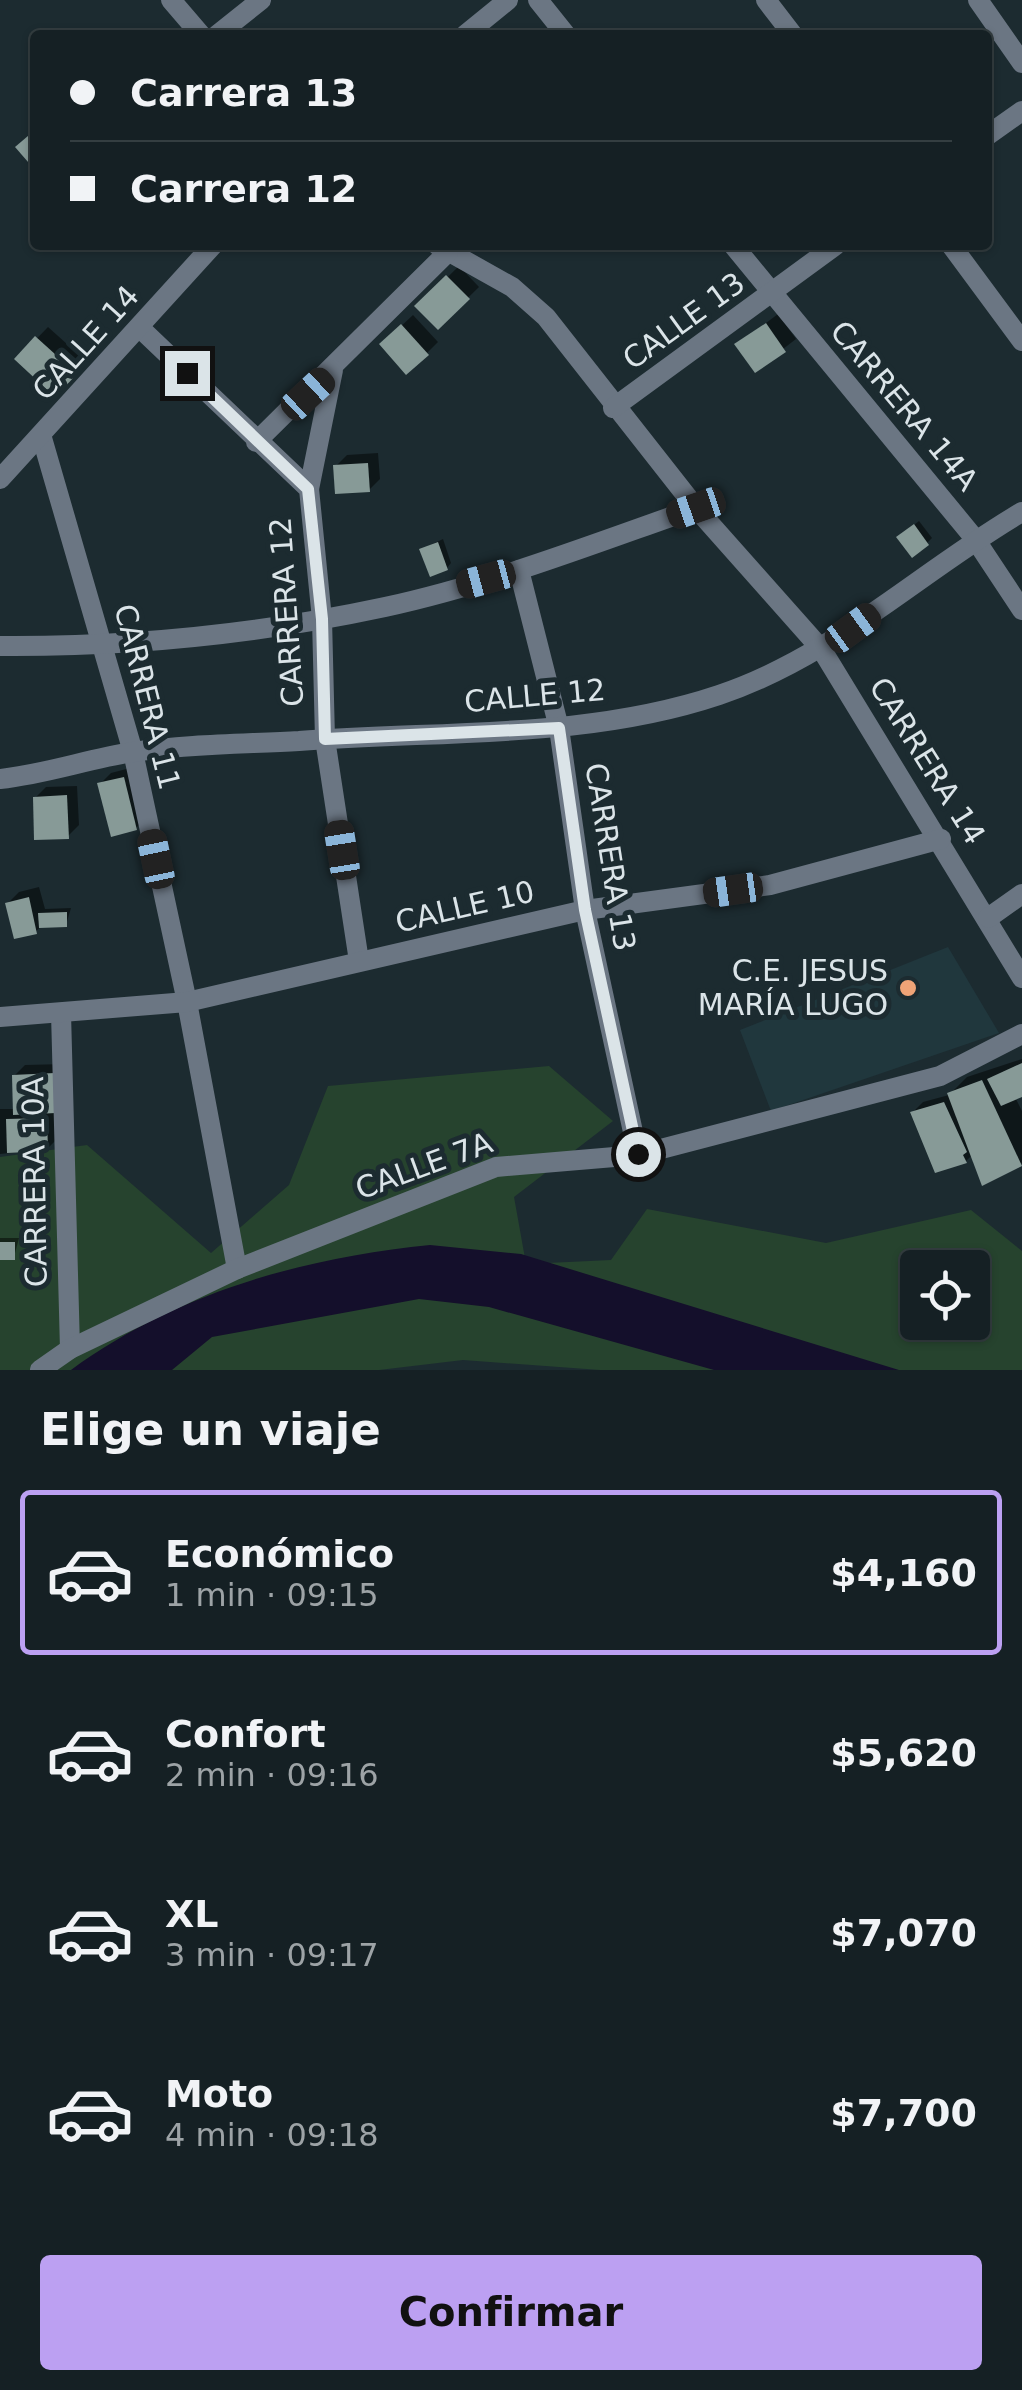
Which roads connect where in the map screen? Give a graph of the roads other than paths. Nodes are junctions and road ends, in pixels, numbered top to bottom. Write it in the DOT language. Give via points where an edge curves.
graph roads {
  1 [pos="171,0"];
  2 [pos="262,0"];
  3 [pos="508,0"];
  4 [pos="538,0"];
  5 [pos="766,0"];
  6 [pos="978,0"];
  7 [pos="197,30"];
  8 [pos="223,30"];
  9 [pos="471,30"];
  10 [pos="562,30"];
  11 [pos="789,30"];
  12 [pos="1022,63"];
  13 [pos="1022,111"];
  14 [pos="992,132"];
  15 [pos="209,250"];
  16 [pos="440,250"];
  17 [pos="446,250"];
  18 [pos="736,250"];
  19 [pos="829,250"];
  20 [pos="955,250"];
  21 [pos="772,294"];
  22 [pos="140,328"];
  23 [pos="1022,341"];
  24 [pos="333,370"];
  25 [pos="614,408"];
  26 [pos="42,438"];
  27 [pos="256,442"];
  28 [pos="0,479"];
  29 [pos="308,489"];
  30 [pos="696,508"];
  31 [pos="1022,512"];
  32 [pos="975,539"];
  33 [pos="519,570"];
  34 [pos="1022,610"];
  35 [pos="322,619"];
  36 [pos="0,646"];
  37 [pos="106,647"];
  38 [pos="822,650"];
  39 [pos="559,728"];
  40 [pos="325,739"];
  41 [pos="133,752"];
  42 [pos="0,779"];
  43 [pos="941,839"];
  44 [pos="1022,894"];
  45 [pos="585,910"];
  46 [pos="988,918"];
  47 [pos="359,962"];
  48 [pos="1022,978"];
  49 [pos="186,1002"];
  50 [pos="61,1013"];
  51 [pos="0,1016"];
  52 [pos="1022,1034"];
  53 [pos="638,1154"];
  54 [pos="237,1269"];
  55 [pos="70,1349"];
  56 [pos="40,1370"];
  1 -- 7 [label="street"];
  2 -- 8 [label="street"];
  3 -- 9 [label="street"];
  4 -- 10 [label="street"];
  5 -- 11 [label="street"];
  6 -- 12 [label="street"];
  13 -- 14 [label="street"];
  15 -- 22 [label="street, CALLE 14"];
  16 -- 24 [label="street"];
  17 -- 25 [label="street, CARRERA 14" via="512,286 546,317"];
  18 -- 21 [label="street, CARRERA 14A"];
  19 -- 21 [label="street, CALLE 13"];
  20 -- 23 [label="street"];
  21 -- 25 [label="street, CALLE 13"];
  21 -- 32 [label="street, CARRERA 14A"];
  22 -- 26 [label="street, CALLE 14"];
  22 -- 27 [label="street, CARRERA 12"];
  24 -- 27 [label="street"];
  24 -- 29 [label="street"];
  25 -- 30 [label="street, CARRERA 14"];
  26 -- 28 [label="street, CALLE 14"];
  26 -- 37 [label="street, CARRERA 11"];
  27 -- 29 [label="street, CARRERA 12"];
  29 -- 35 [label="street, CARRERA 12"];
  30 -- 33 [label="street"];
  30 -- 38 [label="street, CARRERA 14"];
  31 -- 32 [label="street, CALLE 12"];
  32 -- 34 [label="street, CARRERA 14A"];
  32 -- 38 [label="street, CALLE 12"];
  33 -- 35 [label="street"];
  33 -- 39 [label="street, CARRERA 13"];
  35 -- 37 [label="street"];
  35 -- 40 [label="street, CARRERA 12"];
  36 -- 37 [label="street"];
  37 -- 41 [label="street, CARRERA 11"];
  38 -- 39 [label="street, CALLE 12" via="720,695"];
  38 -- 43 [label="street, CARRERA 14"];
  39 -- 40 [label="street, CALLE 12"];
  39 -- 45 [label="street, CARRERA 13"];
  40 -- 41 [label="street, CALLE 12"];
  40 -- 47 [label="street, CARRERA 12"];
  41 -- 42 [label="street, CALLE 12"];
  41 -- 49 [label="street, CARRERA 11"];
  43 -- 45 [label="street, CALLE 10" via="770,885"];
  43 -- 46 [label="street, CARRERA 14"];
  44 -- 46 [label="street"];
  45 -- 47 [label="street, CALLE 10"];
  45 -- 53 [label="street, CARRERA 13"];
  46 -- 48 [label="street, CARRERA 14"];
  47 -- 49 [label="street, CALLE 10"];
  49 -- 50 [label="street, CALLE 10"];
  49 -- 54 [label="street, CARRERA 11"];
  50 -- 51 [label="street, CALLE 10"];
  50 -- 55 [label="street, CARRERA 10A"];
  52 -- 53 [label="street, CALLE 7A" via="940,1076"];
  53 -- 54 [label="street, CALLE 7A" via="496,1167"];
  54 -- 55 [label="street, CALLE 7A"];
  55 -- 56 [label="street, CALLE 7A"];
}
